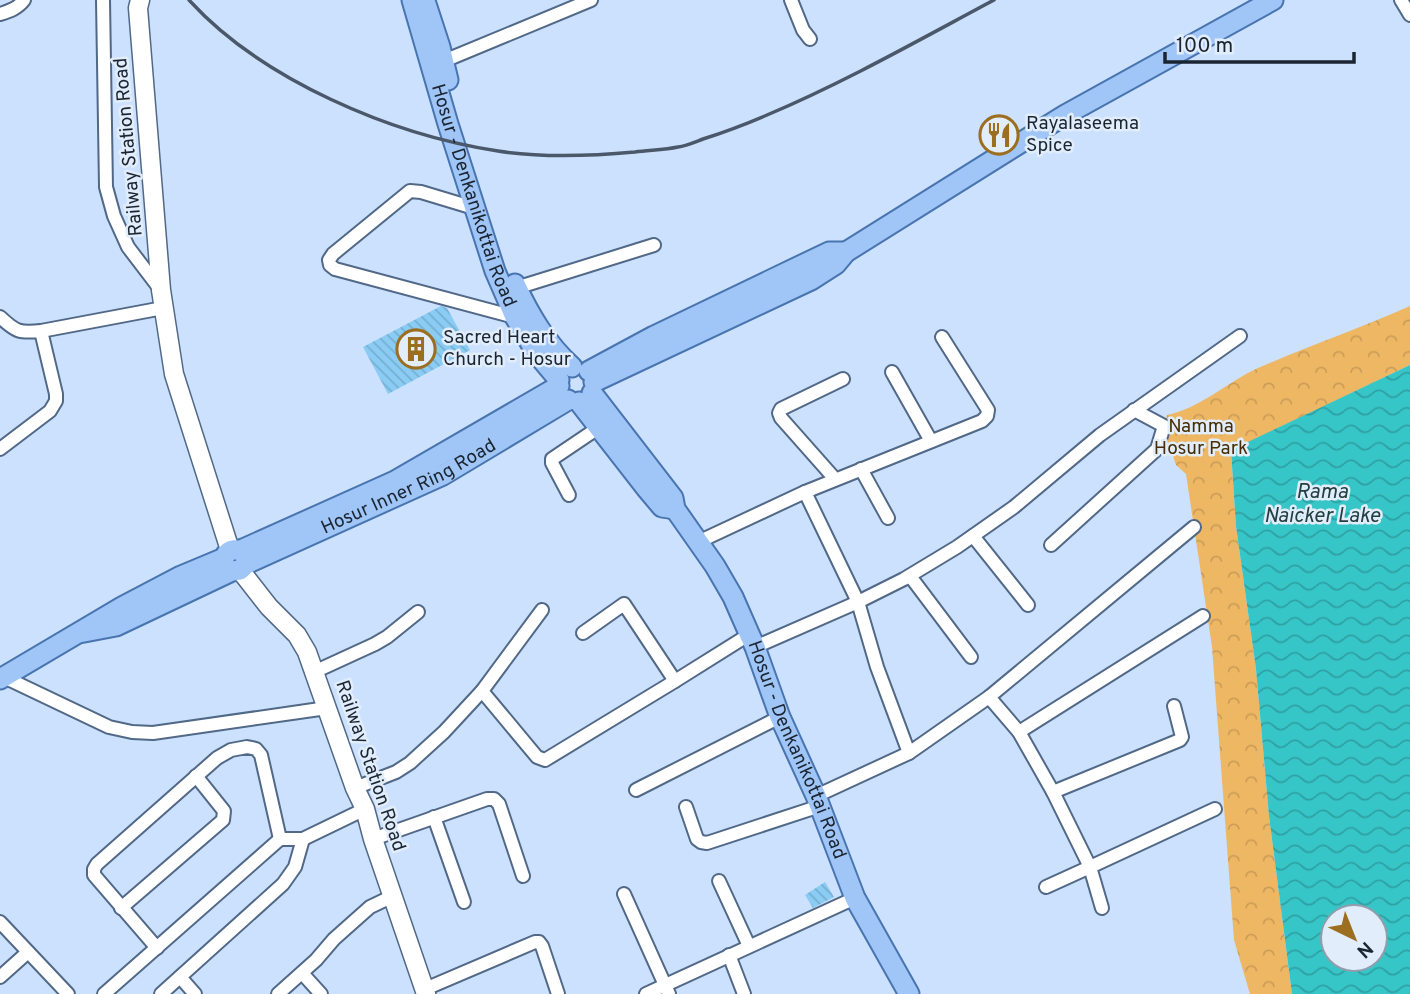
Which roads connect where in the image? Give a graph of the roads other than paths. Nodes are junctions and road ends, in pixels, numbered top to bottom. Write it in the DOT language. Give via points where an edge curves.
graph roads {
  1 [pos="24,0"];
  2 [pos="103,0"];
  3 [pos="140,0"];
  4 [pos="412,0"];
  5 [pos="425,0"];
  6 [pos="591,0"];
  7 [pos="791,0"];
  8 [pos="1273,0"];
  9 [pos="1401,0"];
  10 [pos="0,14"];
  11 [pos="1410,15"];
  12 [pos="810,39"];
  13 [pos="437,64"];
  14 [pos="474,208"];
  15 [pos="654,245"];
  16 [pos="516,288"];
  17 [pos="161,290"];
  18 [pos="163,308"];
  19 [pos="0,317"];
  20 [pos="515,317"];
  21 [pos="41,331"];
  22 [pos="1240,336"];
  23 [pos="942,337"];
  24 [pos="892,372"];
  25 [pos="843,379"];
  26 [pos="576,385"];
  27 [pos="1133,410"];
  28 [pos="597,428"];
  29 [pos="931,441"];
  30 [pos="0,449"];
  31 [pos="861,469"];
  32 [pos="835,479"];
  33 [pos="804,492"];
  34 [pos="569,495"];
  35 [pos="675,509"];
  36 [pos="888,518"];
  37 [pos="1194,527"];
  38 [pos="973,537"];
  39 [pos="698,542"];
  40 [pos="1051,545"];
  41 [pos="236,561"];
  42 [pos="910,576"];
  43 [pos="858,602"];
  44 [pos="1028,605"];
  45 [pos="542,610"];
  46 [pos="418,612"];
  47 [pos="1203,616"];
  48 [pos="583,633"];
  49 [pos="752,641"];
  50 [pos="971,657"];
  51 [pos="314,672"];
  52 [pos="2,678"];
  53 [pos="676,681"];
  54 [pos="482,691"];
  55 [pos="989,697"];
  56 [pos="1174,706"];
  57 [pos="327,708"];
  58 [pos="780,717"];
  59 [pos="1019,732"];
  60 [pos="909,753"];
  61 [pos="196,776"];
  62 [pos="355,788"];
  63 [pos="636,790"];
  64 [pos="1053,792"];
  65 [pos="818,801"];
  66 [pos="686,807"];
  67 [pos="365,809"];
  68 [pos="1215,809"];
  69 [pos="434,817"];
  70 [pos="280,839"];
  71 [pos="303,839"];
  72 [pos="373,839"];
  73 [pos="1090,867"];
  74 [pos="523,876"];
  75 [pos="719,881"];
  76 [pos="1046,887"];
  77 [pos="624,894"];
  78 [pos="393,896"];
  79 [pos="855,898"];
  80 [pos="464,902"];
  81 [pos="121,908"];
  82 [pos="1102,908"];
  83 [pos="0,922"];
  84 [pos="749,946"];
  85 [pos="157,948"];
  86 [pos="29,952"];
  87 [pos="729,955"];
  88 [pos="302,972"];
  89 [pos="0,977"];
  90 [pos="180,977"];
  91 [pos="667,989"];
  92 [pos="425,992"];
  93 [pos="68,994"];
  94 [pos="104,994"];
  95 [pos="160,994"];
  96 [pos="195,994"];
  97 [pos="278,994"];
  98 [pos="321,994"];
  99 [pos="558,994"];
  100 [pos="646,994"];
  101 [pos="744,994"];
  102 [pos="909,994"];
  1 -- 10 [label="street"];
  2 -- 17 [label="street, Railway Station Road" via="106,187 128,247"];
  3 -- 17 [label="main road, Railway Station Road"];
  4 -- 13 [label="main road, Hosur - Denkanikottai Road"];
  5 -- 13 [label="main road, Hosur - Denkanikottai Road"];
  6 -- 13 [label="street"];
  7 -- 12 [label="street"];
  8 -- 26 [label="main road, Hosur Inner Ring Road" via="1065,115 846,252 811,280"];
  9 -- 11 [label="street"];
  13 -- 14 [label="main road, Hosur - Denkanikottai Road"];
  13 -- 16 [label="main road, Hosur - Denkanikottai Road"];
  14 -- 20 [label="main road, Hosur - Denkanikottai Road"];
  14 -- 20 [label="street" via="410,191 332,254 330,265"];
  15 -- 16 [label="street"];
  16 -- 26 [label="main road, Hosur - Denkanikottai Road"];
  17 -- 18 [label="main road, Railway Station Road"];
  18 -- 21 [label="street"];
  18 -- 41 [label="main road, Railway Station Road" via="174,374"];
  19 -- 21 [label="street" via="18,332"];
  20 -- 26 [label="main road, Hosur - Denkanikottai Road" via="537,354"];
  21 -- 30 [label="street" via="56,401 50,411"];
  22 -- 27 [label="street"];
  23 -- 29 [label="street" via="988,410 982,421"];
  24 -- 29 [label="street"];
  25 -- 32 [label="street" via="779,412"];
  26 -- 28 [label="main road, Hosur - Denkanikottai Road"];
  26 -- 35 [label="main road, Hosur - Denkanikottai Road" via="673,498"];
  26 -- 41 [label="main road, Hosur Inner Ring Road" via="443,475"];
  27 -- 38 [label="street"];
  27 -- 40 [label="street" via="1164,426 1157,449"];
  28 -- 34 [label="street" via="552,459"];
  28 -- 35 [label="main road, Hosur - Denkanikottai Road" via="662,506"];
  29 -- 31 [label="street"];
  31 -- 32 [label="street"];
  31 -- 36 [label="street"];
  32 -- 33 [label="street"];
  33 -- 39 [label="street"];
  33 -- 43 [label="street"];
  35 -- 39 [label="main road, Hosur - Denkanikottai Road"];
  37 -- 55 [label="street"];
  38 -- 42 [label="street"];
  38 -- 44 [label="street"];
  39 -- 49 [label="main road, Hosur - Denkanikottai Road" via="724,579"];
  41 -- 51 [label="main road, Railway Station Road" via="269,607 297,635"];
  41 -- 52 [label="main road, Hosur Inner Ring Road" via="181,576"];
  42 -- 43 [label="street"];
  42 -- 50 [label="street"];
  43 -- 49 [label="street"];
  43 -- 60 [label="street"];
  45 -- 54 [label="street"];
  46 -- 51 [label="street" via="375,645"];
  47 -- 59 [label="street"];
  48 -- 53 [label="street" via="620,598"];
  49 -- 53 [label="street"];
  49 -- 58 [label="main road, Hosur - Denkanikottai Road"];
  51 -- 57 [label="main road, Railway Station Road"];
  52 -- 57 [label="street" via="109,727 132,732 153,733"];
  53 -- 54 [label="street" via="545,760 537,757"];
  54 -- 62 [label="street" via="410,763"];
  55 -- 59 [label="street"];
  55 -- 60 [label="street"];
  56 -- 64 [label="street" via="1180,740"];
  57 -- 62 [label="main road, Railway Station Road"];
  58 -- 63 [label="street"];
  58 -- 65 [label="main road, Hosur - Denkanikottai Road"];
  59 -- 64 [label="street"];
  60 -- 65 [label="street"];
  61 -- 70 [label="street" via="231,750 256,749"];
  61 -- 81 [label="street" via="94,869"];
  61 -- 81 [label="street" via="224,811 223,820"];
  62 -- 67 [label="main road, Railway Station Road"];
  64 -- 73 [label="street"];
  65 -- 66 [label="street" via="707,843 697,839"];
  65 -- 79 [label="main road, Hosur - Denkanikottai Road"];
  67 -- 71 [label="street"];
  67 -- 72 [label="main road, Railway Station Road"];
  68 -- 73 [label="street"];
  69 -- 72 [label="street"];
  69 -- 74 [label="street" via="494,799"];
  69 -- 80 [label="street"];
  70 -- 71 [label="street"];
  70 -- 85 [label="street"];
  71 -- 90 [label="street" via="295,867 283,884"];
  72 -- 78 [label="main road, Railway Station Road"];
  73 -- 76 [label="street"];
  73 -- 82 [label="street"];
  75 -- 84 [label="street"];
  77 -- 91 [label="street"];
  78 -- 88 [label="street" via="370,907"];
  78 -- 92 [label="main road, Railway Station Road"];
  79 -- 84 [label="street"];
  79 -- 102 [label="main road, Hosur - Denkanikottai Road"];
  81 -- 85 [label="street"];
  83 -- 86 [label="street"];
  84 -- 87 [label="street"];
  85 -- 94 [label="street"];
  86 -- 89 [label="street"];
  86 -- 93 [label="street"];
  87 -- 91 [label="street"];
  87 -- 101 [label="street"];
  88 -- 97 [label="street"];
  88 -- 98 [label="street"];
  90 -- 95 [label="street"];
  90 -- 96 [label="street"];
  91 -- 100 [label="street"];
  92 -- 99 [label="street" via="539,942"];
}
